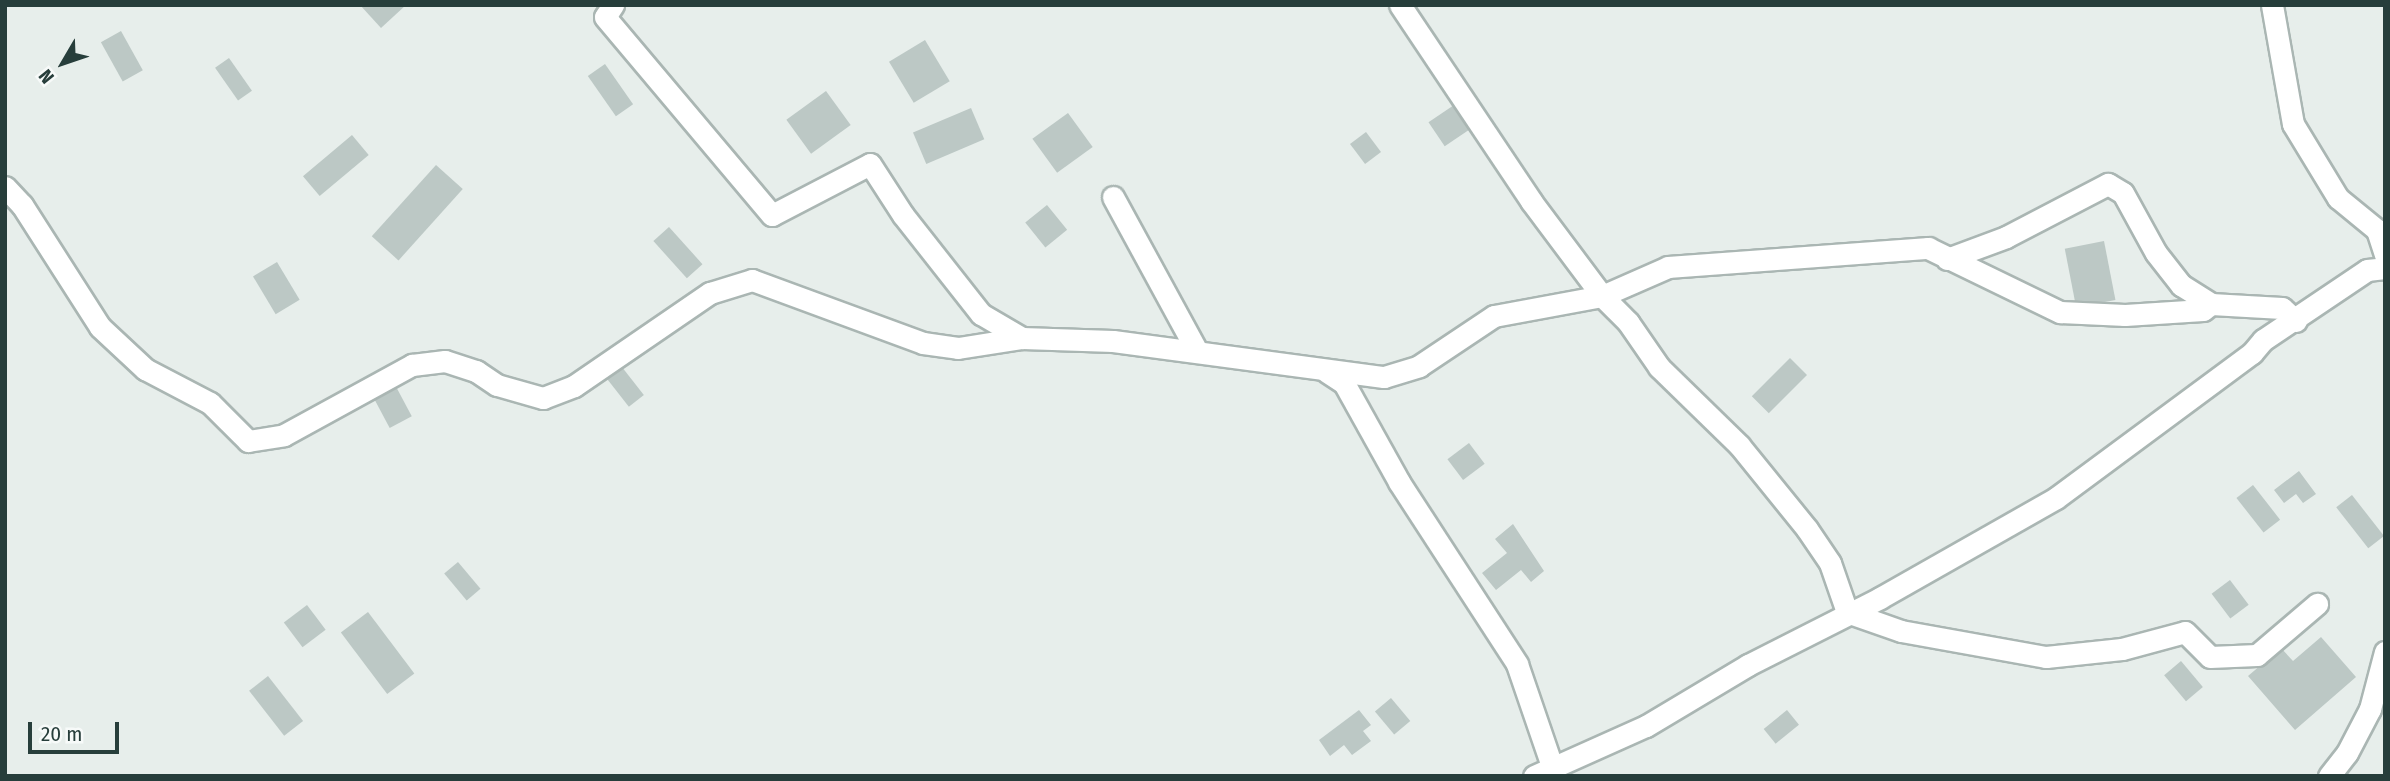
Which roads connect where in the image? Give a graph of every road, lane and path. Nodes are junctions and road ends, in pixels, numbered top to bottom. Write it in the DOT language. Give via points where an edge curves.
graph roads {
  1 [pos="613,5"];
  2 [pos="1400,5"];
  3 [pos="2272,5"];
  4 [pos="5,187"];
  5 [pos="1113,197"];
  6 [pos="2385,255"];
  7 [pos="1947,259"];
  8 [pos="2379,270"];
  9 [pos="1602,296"];
  10 [pos="2211,304"];
  11 [pos="2296,321"];
  12 [pos="1022,338"];
  13 [pos="1197,351"];
  14 [pos="1328,372"];
  15 [pos="2317,604"];
  16 [pos="1847,612"];
  17 [pos="2385,652"];
  18 [pos="1543,771"];
  19 [pos="2329,776"];
  1 -- 12 [label="street" via="605,16 772,215 870,164 903,215 981,314"];
  2 -- 9 [label="street" via="1531,201"];
  3 -- 6 [label="street" via="2293,124 2338,198 2377,230"];
  4 -- 12 [label="street" via="22,205 100,327 145,369 210,403 248,442 284,435 412,365 445,361 476,371 497,385 543,398 574,386 710,293 752,280 923,343 958,348"];
  5 -- 13 [label="street"];
  7 -- 9 [label="street" via="1928,248 1668,267"];
  7 -- 10 [label="street" via="2060,312 2125,315 2203,310"];
  7 -- 10 [label="street" via="2006,237 2108,184 2123,193 2156,253 2181,285"];
  8 -- 11 [label="street"];
  9 -- 14 [label="street" via="1494,316 1403,373 1365,377"];
  9 -- 16 [label="street" via="1628,321 1677,386 1739,445 1807,529 1830,563"];
  10 -- 11 [label="street" via="2282,308"];
  11 -- 16 [label="street" via="2263,340 2252,353 2056,498 1880,598"];
  12 -- 13 [label="street" via="1114,341"];
  13 -- 14 [label="street"];
  14 -- 18 [label="street" via="1344,383 1426,527 1517,664"];
  15 -- 16 [label="street" via="2257,655 2210,657 2185,632 2122,649 2046,657 1901,631"];
  16 -- 18 [label="street" via="1646,726"];
  17 -- 19 [label="street" via="2370,709"];
}
